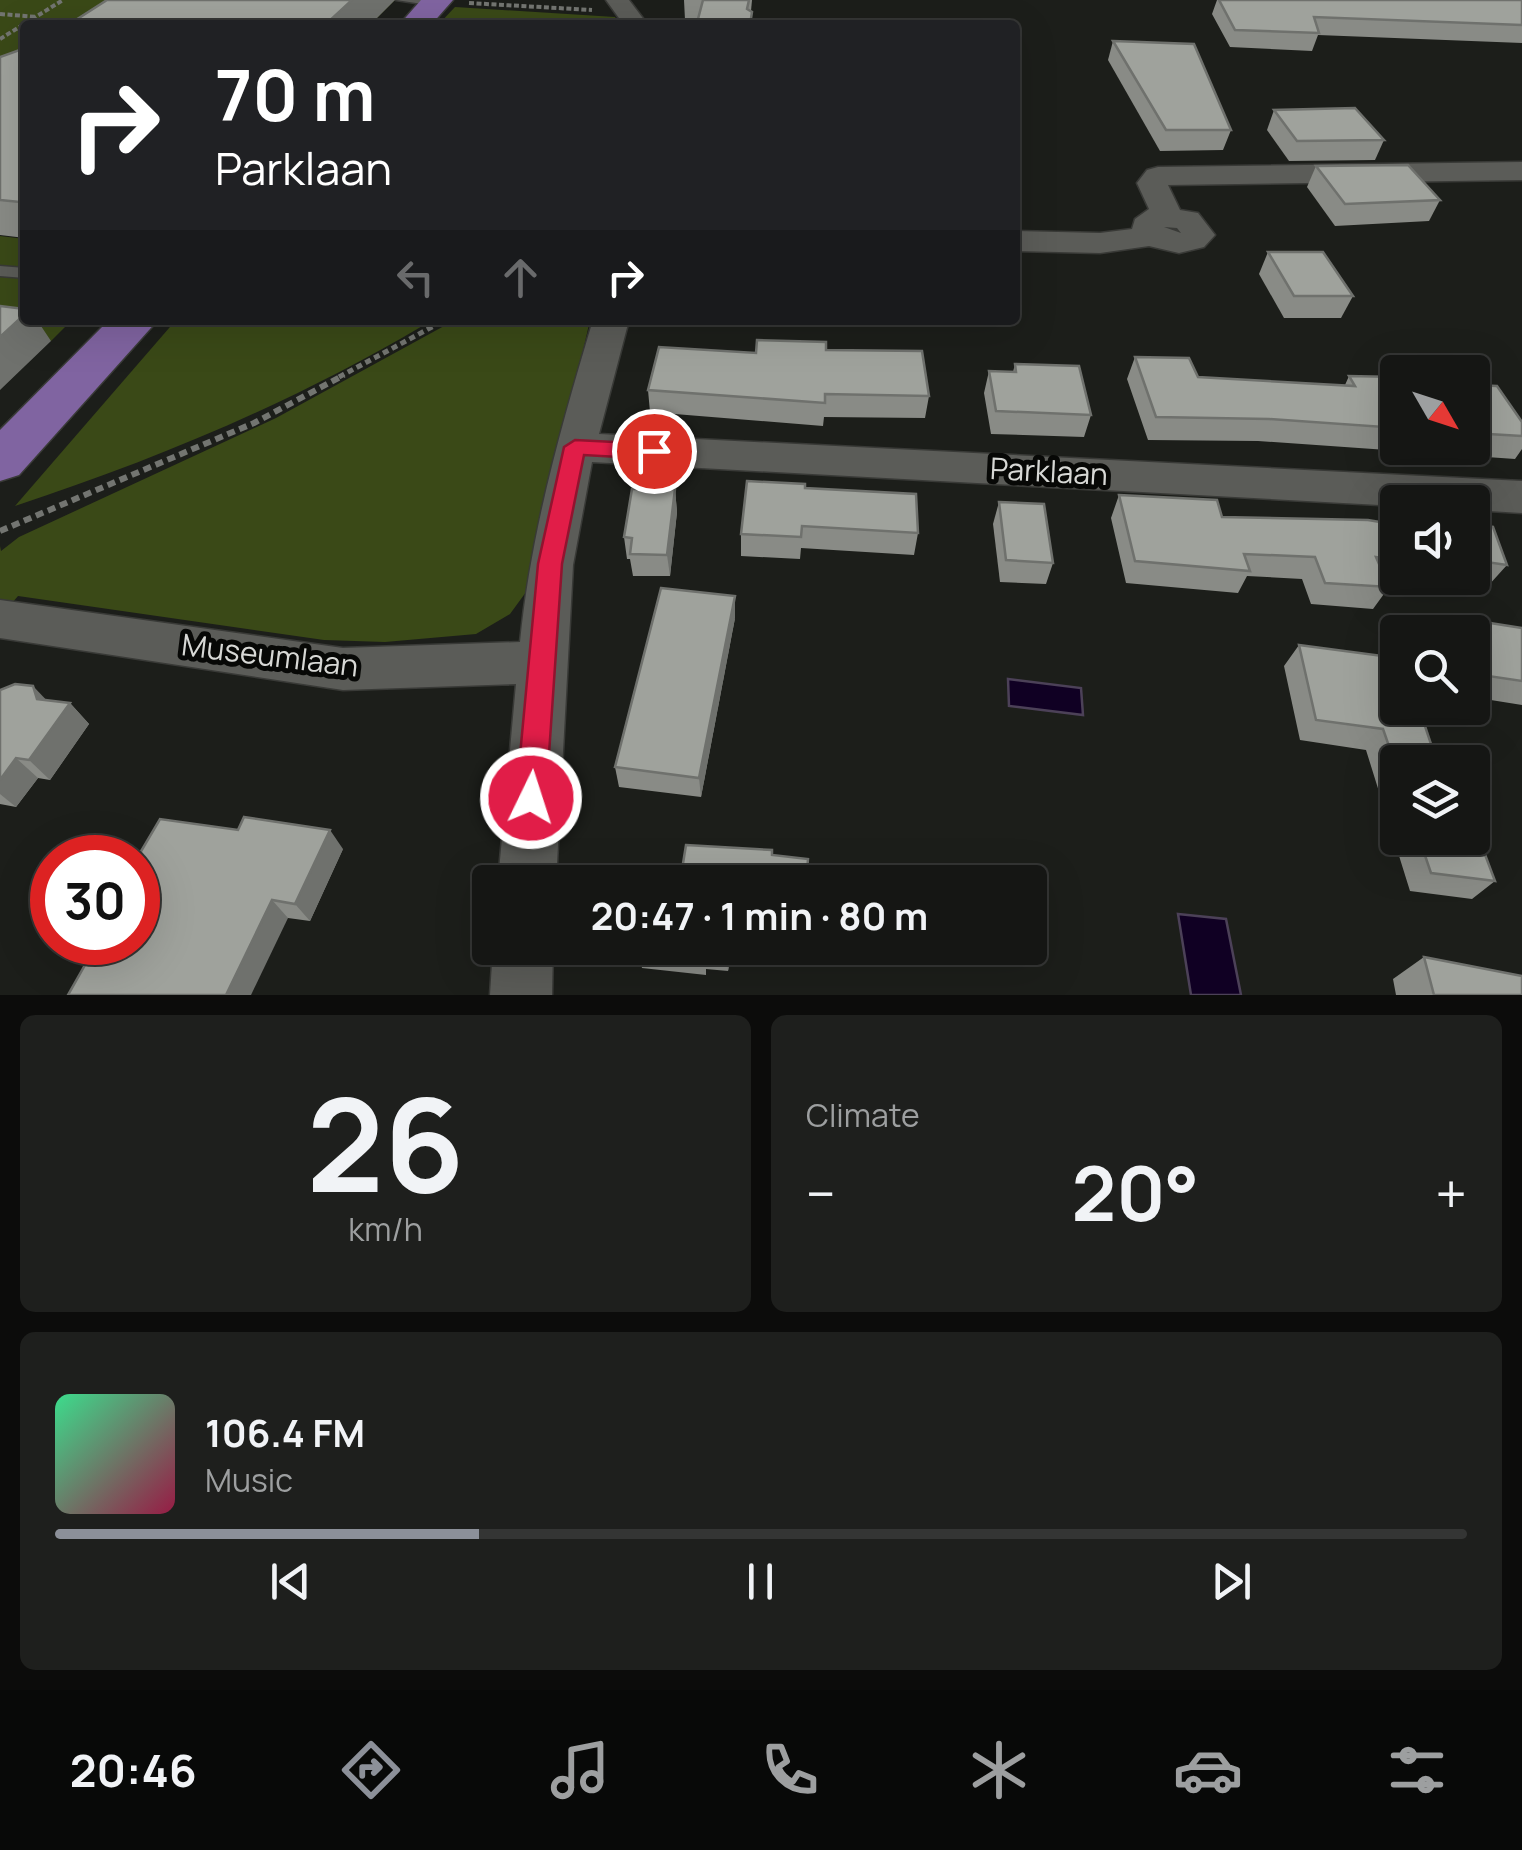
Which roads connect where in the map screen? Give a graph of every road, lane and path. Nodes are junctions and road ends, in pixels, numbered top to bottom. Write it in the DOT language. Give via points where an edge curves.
graph roads {
  1 [pos="63,0"];
  2 [pos="402,0"];
  3 [pos="437,1"];
  4 [pos="627,12"];
  5 [pos="0,14"];
  6 [pos="39,16"];
  7 [pos="32,20"];
  8 [pos="419,20"];
  9 [pos="1522,171"];
  10 [pos="1020,240"];
  11 [pos="129,325"];
  12 [pos="436,325"];
  13 [pos="610,325"];
  14 [pos="575,447"];
  15 [pos="0,462"];
  16 [pos="1522,496"];
  17 [pos="0,531"];
  18 [pos="0,619"];
  19 [pos="541,662"];
  20 [pos="528,865"];
  21 [pos="523,965"];
  22 [pos="521,995"];
  1 -- 6 [label="path"];
  2 -- 3 [label="lane"];
  3 -- 4 [label="path"];
  3 -- 8 [label="main road"];
  5 -- 6 [label="path"];
  6 -- 7 [label="path"];
  9 -- 10 [label="street" via="1158,176 1152,183 1161,226 1100,243"];
  11 -- 15 [label="main road"];
  12 -- 17 [label="path" via="254,422"];
  13 -- 14 [label="street"];
  14 -- 16 [label="street, Parklaan"];
  14 -- 19 [label="street" via="550,564"];
  18 -- 19 [label="street, Museumlaan" via="343,669"];
  19 -- 20 [label="street"];
  21 -- 22 [label="street"];
}
